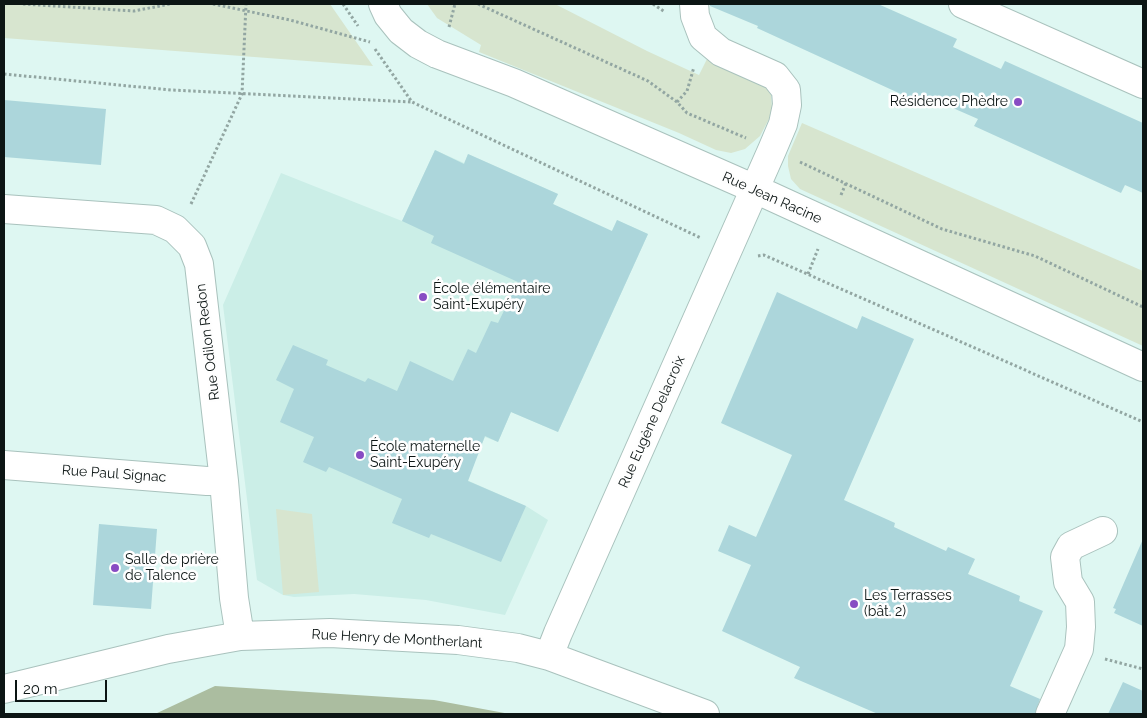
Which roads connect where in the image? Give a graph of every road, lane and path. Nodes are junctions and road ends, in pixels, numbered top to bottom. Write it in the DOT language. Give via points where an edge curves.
graph roads {
  1 [pos="23,4"];
  2 [pos="170,4"];
  3 [pos="213,4"];
  4 [pos="246,4"];
  5 [pos="383,4"];
  6 [pos="478,4"];
  7 [pos="694,4"];
  8 [pos="963,4"];
  9 [pos="247,10"];
  10 [pos="370,42"];
  11 [pos="4,74"];
  12 [pos="1143,84"];
  13 [pos="242,94"];
  14 [pos="412,102"];
  15 [pos="772,150"];
  16 [pos="755,189"];
  17 [pos="190,207"];
  18 [pos="4,209"];
  19 [pos="1143,307"];
  20 [pos="1143,367"];
  21 [pos="4,465"];
  22 [pos="224,481"];
  23 [pos="1103,531"];
  24 [pos="240,636"];
  25 [pos="1078,649"];
  26 [pos="549,656"];
  27 [pos="1143,669"];
  28 [pos="4,689"];
  29 [pos="705,714"];
  30 [pos="1050,714"];
  1 -- 2 [label="path" via="134,12"];
  3 -- 9 [label="path"];
  4 -- 9 [label="path"];
  5 -- 16 [label="street, Rue Jean Racine" via="401,31 437,54 514,83"];
  6 -- 15 [label="path" via="648,81 687,113"];
  7 -- 15 [label="street, Rue Eugène Delacroix" via="703,37 721,52 775,76 786,90 787,105"];
  8 -- 12 [label="street"];
  9 -- 10 [label="path"];
  9 -- 13 [label="path"];
  11 -- 13 [label="path"];
  13 -- 14 [label="path"];
  13 -- 17 [label="path"];
  15 -- 16 [label="street, Rue Eugène Delacroix"];
  15 -- 19 [label="path" via="942,228 1035,256"];
  16 -- 20 [label="street, Rue Jean Racine"];
  16 -- 26 [label="street, Rue Eugène Delacroix"];
  18 -- 22 [label="street, Rue Odilon Redon" via="156,220 175,230 192,246 199,264"];
  21 -- 22 [label="street, Rue Paul Signac"];
  22 -- 24 [label="street, Rue Odilon Redon"];
  23 -- 25 [label="street" via="1071,546 1065,557 1068,582 1080,602"];
  24 -- 26 [label="street, Rue Henry de Montherlant" via="330,633 458,640 518,648"];
  24 -- 28 [label="street, Rue Henry de Montherlant" via="168,649"];
  25 -- 27 [label="path"];
  25 -- 30 [label="street"];
  26 -- 29 [label="street, Rue Henry de Montherlant"];
}
